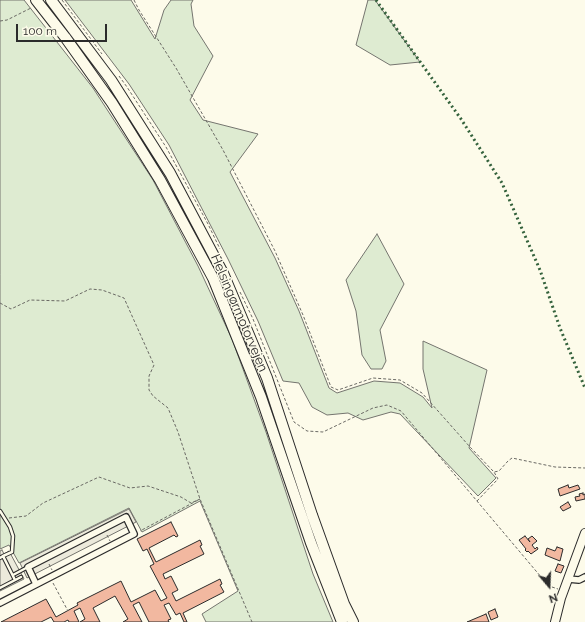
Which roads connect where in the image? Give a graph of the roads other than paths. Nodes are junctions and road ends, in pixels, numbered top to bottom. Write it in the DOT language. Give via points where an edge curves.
graph roads {
  1 [pos="51,0"];
  2 [pos="33,4"];
  3 [pos="0,511"];
  4 [pos="585,533"];
  5 [pos="3,556"];
  6 [pos="0,558"];
  7 [pos="28,567"];
  8 [pos="13,575"];
  9 [pos="21,577"];
  10 [pos="585,577"];
  11 [pos="568,579"];
  12 [pos="15,580"];
  13 [pos="36,584"];
  14 [pos="0,588"];
  15 [pos="0,603"];
  16 [pos="342,622"];
  17 [pos="353,622"];
  18 [pos="554,622"];
  1 -- 17 [label="highway, Helsingørmotorvejen" via="111,80 166,166 223,273 267,378 312,515"];
  2 -- 16 [label="highway, Helsingørmotorvejen" via="65,37 112,102 160,180 213,278 258,390 308,536"];
  3 -- 5 [label="lane" via="13,536 12,552"];
  4 -- 11 [label="main road"];
  5 -- 6 [label="lane"];
  5 -- 8 [label="lane"];
  7 -- 8 [label="lane"];
  7 -- 13 [label="street"];
  7 -- 13 [label="street" via="126,518 134,534"];
  8 -- 12 [label="lane"];
  9 -- 12 [label="lane"];
  10 -- 11 [label="street" via="579,580"];
  11 -- 18 [label="main road"];
  12 -- 14 [label="lane"];
  13 -- 15 [label="street"];
}
